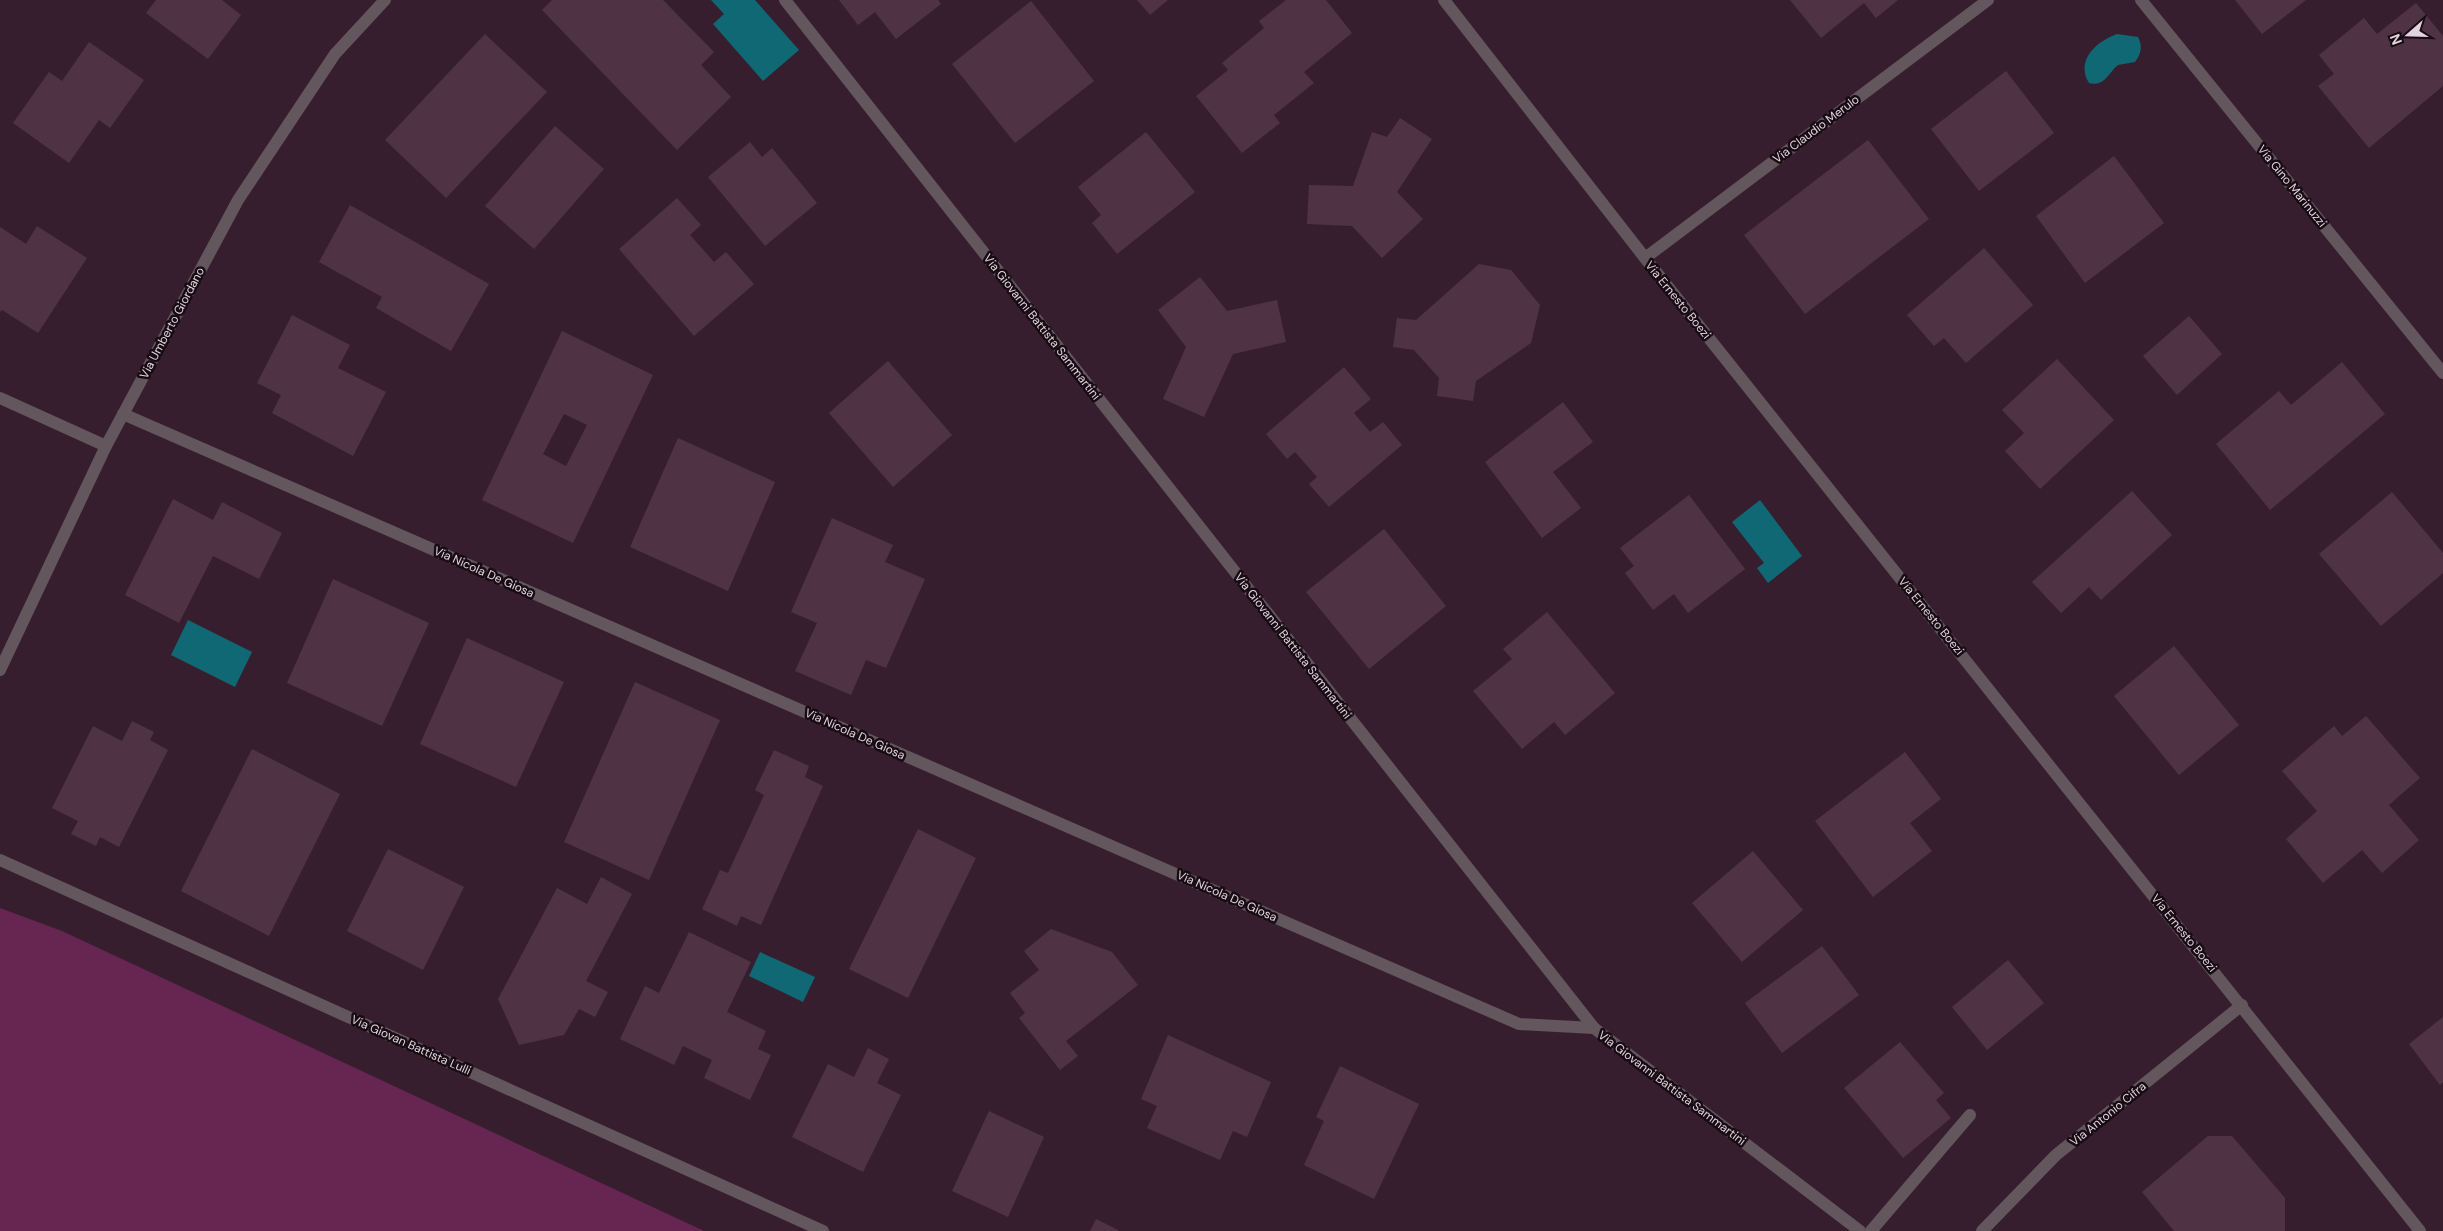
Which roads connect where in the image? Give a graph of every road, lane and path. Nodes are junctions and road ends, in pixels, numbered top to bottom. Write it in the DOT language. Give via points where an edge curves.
graph roads {
  1 [pos="385,0"];
  2 [pos="784,0"];
  3 [pos="1444,0"];
  4 [pos="1988,0"];
  5 [pos="2141,0"];
  6 [pos="1645,258"];
  7 [pos="2443,373"];
  8 [pos="0,398"];
  9 [pos="123,414"];
  10 [pos="106,446"];
  11 [pos="0,670"];
  12 [pos="0,860"];
  13 [pos="2242,1005"];
  14 [pos="1594,1028"];
  15 [pos="1970,1115"];
  16 [pos="823,1231"];
  17 [pos="1860,1231"];
  18 [pos="1871,1231"];
  19 [pos="1982,1231"];
  20 [pos="2420,1231"];
  1 -- 9 [label="street, Via Umberto Giordano" via="335,54 238,200"];
  2 -- 14 [label="street, Via Giovanni Battista Sammartini"];
  3 -- 6 [label="street, Via Ernesto Boezi"];
  4 -- 6 [label="street, Via Claudio Merulo"];
  5 -- 7 [label="street, Via Gino Marinuzzi"];
  6 -- 13 [label="street, Via Ernesto Boezi"];
  8 -- 10 [label="street"];
  9 -- 10 [label="street, Via Umberto Giordano"];
  9 -- 14 [label="street, Via Nicola De Giosa" via="1519,1024"];
  10 -- 11 [label="street, Via Umberto Giordano"];
  12 -- 16 [label="street, Via Giovan Battista Lulli"];
  13 -- 19 [label="street, Via Antonio Cifra" via="2056,1156"];
  13 -- 20 [label="street, Via Ernesto Boezi"];
  14 -- 17 [label="street, Via Giovanni Battista Sammartini"];
  15 -- 18 [label="street"];
}
